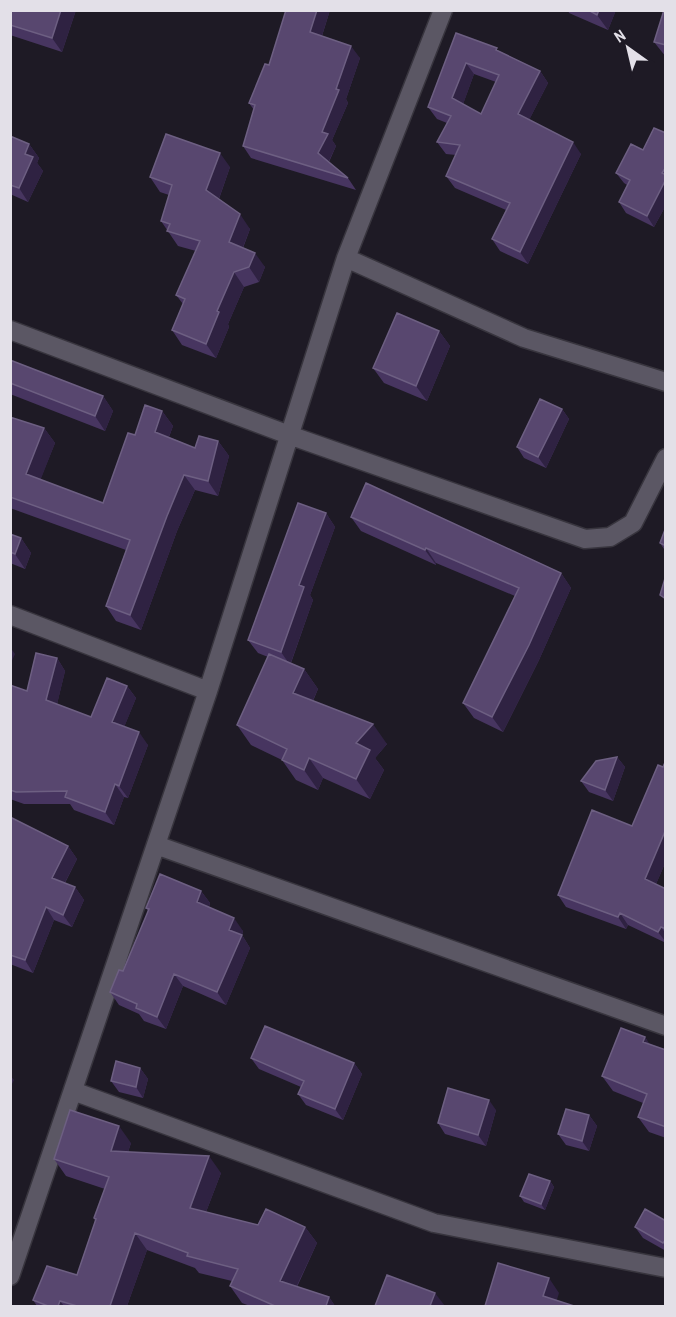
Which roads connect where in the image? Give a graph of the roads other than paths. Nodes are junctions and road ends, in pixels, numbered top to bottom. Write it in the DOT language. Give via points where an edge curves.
graph roads {
  1 [pos="443,10"];
  2 [pos="346,258"];
  3 [pos="10,330"];
  4 [pos="666,382"];
  5 [pos="289,435"];
  6 [pos="666,458"];
  7 [pos="10,615"];
  8 [pos="208,691"];
  9 [pos="156,845"];
  10 [pos="666,1026"];
  11 [pos="73,1090"];
  12 [pos="666,1268"];
  13 [pos="10,1276"];
  1 -- 2 [label="street"];
  2 -- 4 [label="street" via="524,338"];
  2 -- 5 [label="street"];
  3 -- 5 [label="street"];
  5 -- 6 [label="street" via="585,539 610,537 633,523"];
  5 -- 8 [label="street"];
  7 -- 8 [label="street"];
  8 -- 9 [label="street"];
  9 -- 10 [label="street"];
  9 -- 11 [label="street"];
  11 -- 12 [label="street" via="434,1223"];
  11 -- 13 [label="street"];
}
